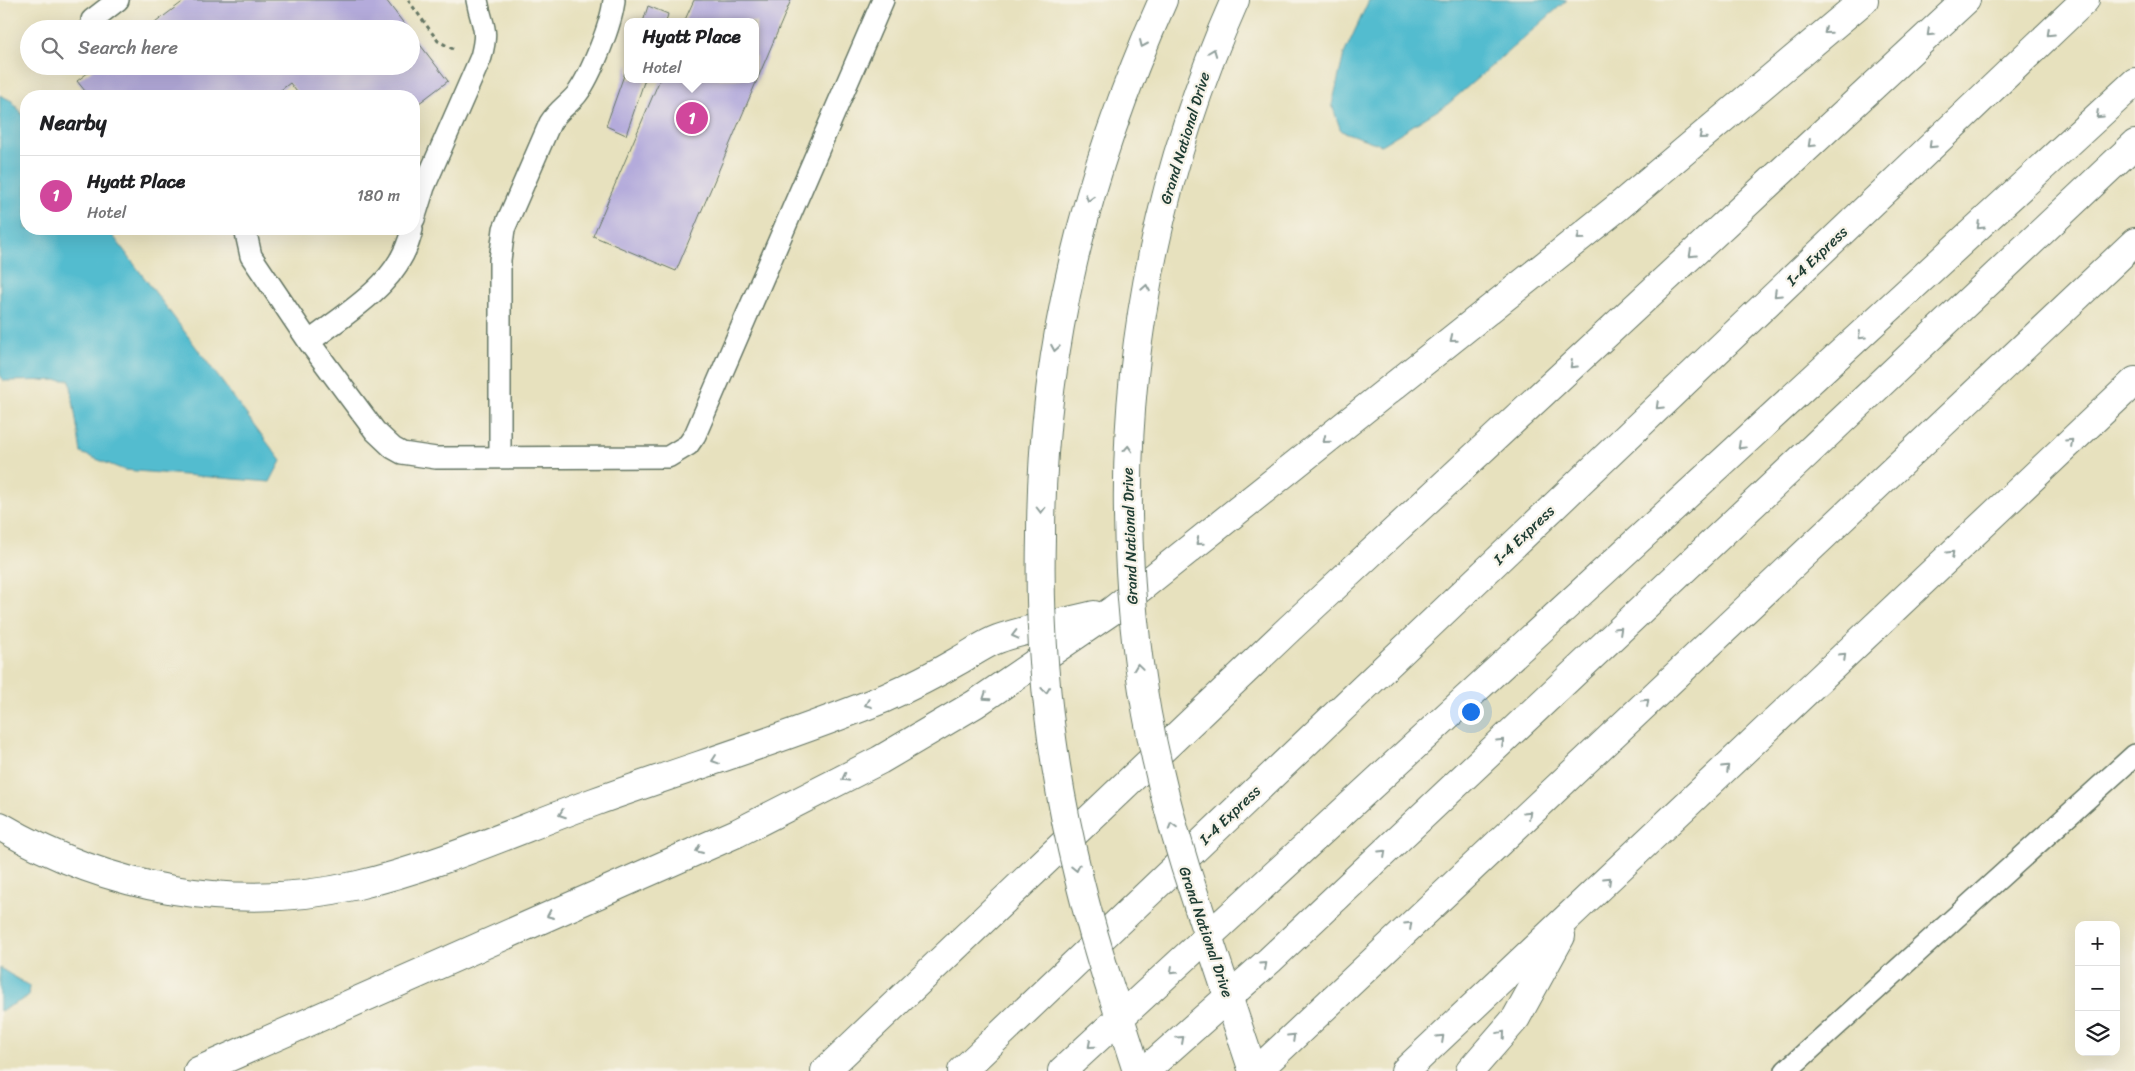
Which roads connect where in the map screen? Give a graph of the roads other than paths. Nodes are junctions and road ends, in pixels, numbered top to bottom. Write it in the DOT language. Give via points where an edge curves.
graph roads {
  1 [pos="118,0"];
  2 [pos="614,0"];
  3 [pos="883,0"];
  4 [pos="1163,0"];
  5 [pos="1235,0"];
  6 [pos="1864,0"];
  7 [pos="1966,0"];
  8 [pos="2085,0"];
  9 [pos="476,1"];
  10 [pos="92,20"];
  11 [pos="2135,82"];
  12 [pos="2135,144"];
  13 [pos="420,200"];
  14 [pos="246,235"];
  15 [pos="410,235"];
  16 [pos="2135,242"];
  17 [pos="309,342"];
  18 [pos="2135,381"];
  19 [pos="500,458"];
  20 [pos="1113,610"];
  21 [pos="2135,755"];
  22 [pos="0,826"];
  23 [pos="1573,914"];
  24 [pos="1209,938"];
  25 [pos="1228,997"];
  26 [pos="1121,1020"];
  27 [pos="198,1071"];
  28 [pos="825,1071"];
  29 [pos="962,1071"];
  30 [pos="1062,1071"];
  31 [pos="1137,1071"];
  32 [pos="1144,1071"];
  33 [pos="1252,1071"];
  34 [pos="1257,1071"];
  35 [pos="1405,1071"];
  36 [pos="1470,1071"];
  37 [pos="1786,1071"];
  1 -- 10 [label="lane"];
  2 -- 19 [label="lane" via="610,24 582,85 550,123 504,229 500,260"];
  3 -- 19 [label="lane" via="688,445 668,457 654,458"];
  4 -- 26 [label="main road, one-way, bridge" via="1117,112 1076,245 1051,369 1042,480 1041,641 1056,769 1078,877"];
  24 -- 5 [label="main road, Grand National Drive, one-way, bridge" via="1165,803 1146,716 1132,614 1128,456 1132,393 1152,255 1182,137"];
  6 -- 20 [label="main road, one-way" via="1618,207"];
  7 -- 28 [label="main road, one-way" via="1289,629"];
  8 -- 29 [label="main road, I-4 Express, one-way"];
  9 -- 13 [label="lane" via="485,27 481,58"];
  11 -- 24 [label="main road, one-way"];
  25 -- 12 [label="main road, one-way"];
  14 -- 17 [label="lane" via="251,256"];
  15 -- 17 [label="lane" via="404,253 382,285"];
  34 -- 16 [label="main road, one-way"];
  17 -- 19 [label="lane" via="375,431 393,448 425,458"];
  23 -- 18 [label="main road, one-way"];
  20 -- 22 [label="main road, one-way" via="997,639 937,673 833,718 408,871 331,890 244,897 159,888 73,863"];
  20 -- 27 [label="main road, one-way" via="975,704 880,760 776,814"];
  21 -- 37 [label="lane"];
  35 -- 23 [label="main road, one-way"];
  36 -- 23 [label="main road, one-way" via="1516,1018"];
  24 -- 25 [label="main road, Grand National Drive"];
  24 -- 26 [label="main road, one-way"];
  32 -- 25 [label="main road, one-way"];
  25 -- 33 [label="main road, Grand National Drive"];
  26 -- 30 [label="main road, one-way"];
  26 -- 31 [label="main road"];
}
